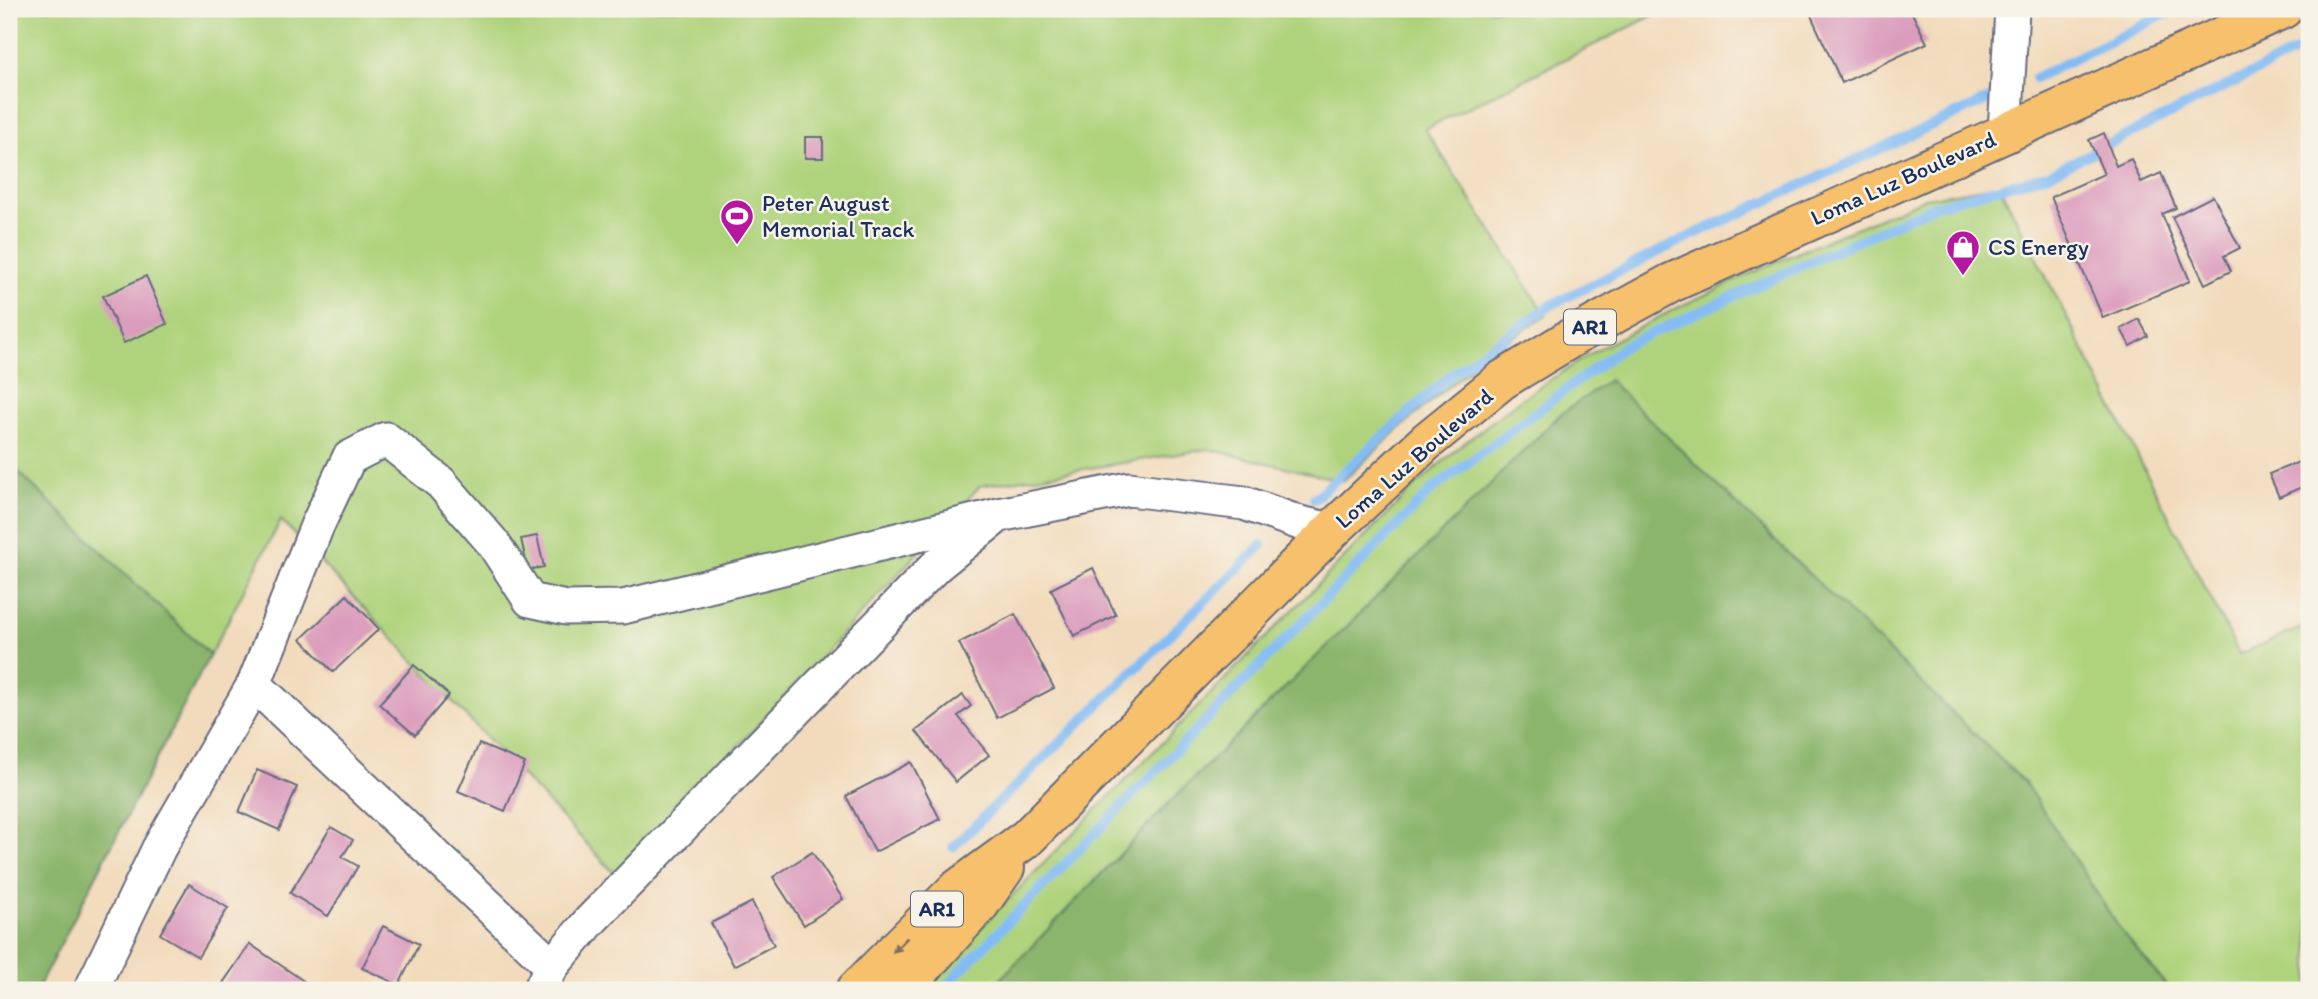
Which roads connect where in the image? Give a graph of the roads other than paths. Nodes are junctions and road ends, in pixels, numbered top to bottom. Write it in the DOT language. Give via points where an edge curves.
graph roads {
  1 [pos="2012,9"];
  2 [pos="2275,10"];
  3 [pos="2005,132"];
  4 [pos="999,515"];
  5 [pos="1332,530"];
  6 [pos="254,684"];
  7 [pos="1027,838"];
  8 [pos="546,978"];
  9 [pos="91,990"];
  10 [pos="856,990"];
  11 [pos="902,990"];
  1 -- 3 [label="street"];
  2 -- 3 [label="highway, Loma Luz Boulevard / AR1"];
  3 -- 5 [label="highway, Loma Luz Boulevard / AR1" via="1671,283 1576,334 1502,380 1427,441"];
  4 -- 5 [label="street" via="1129,489 1244,503"];
  4 -- 6 [label="street" via="622,607 566,608 530,600 493,543 442,482 386,439 349,458"];
  4 -- 8 [label="street" via="936,566 590,921"];
  5 -- 7 [label="highway, Loma Luz Boulevard / AR1"];
  6 -- 8 [label="street"];
  6 -- 9 [label="street" via="159,848"];
  7 -- 10 [label="highway, Loma Luz Boulevard / AR1, one-way" via="956,890"];
  7 -- 11 [label="highway, AR1" via="979,905"];
}
